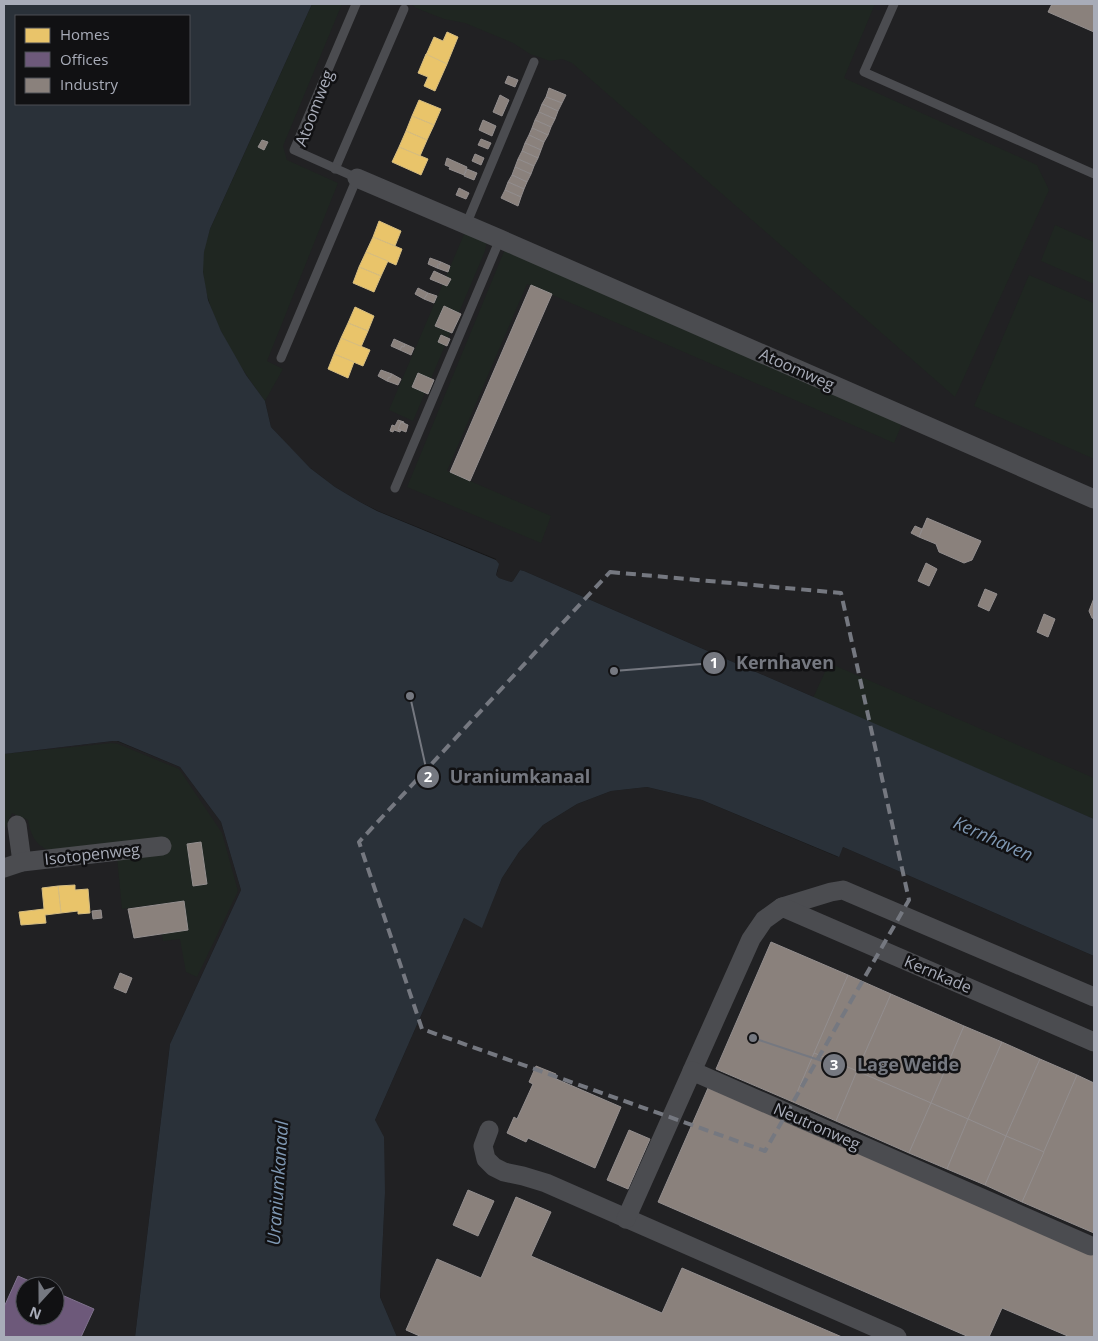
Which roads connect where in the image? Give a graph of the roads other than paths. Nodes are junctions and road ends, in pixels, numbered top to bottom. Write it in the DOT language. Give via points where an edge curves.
graph roads {
  1 [pos="356,4"];
  2 [pos="894,4"];
  3 [pos="404,9"];
  4 [pos="534,62"];
  5 [pos="336,169"];
  6 [pos="1094,174"];
  7 [pos="358,178"];
  8 [pos="466,225"];
  9 [pos="500,239"];
  10 [pos="281,358"];
  11 [pos="395,488"];
  12 [pos="1094,499"];
  13 [pos="17,825"];
  14 [pos="162,846"];
  15 [pos="22,862"];
  16 [pos="4,868"];
  17 [pos="782,906"];
  18 [pos="1094,997"];
  19 [pos="1094,1042"];
  20 [pos="692,1071"];
  21 [pos="489,1130"];
  22 [pos="626,1219"];
  23 [pos="1091,1246"];
  24 [pos="897,1337"];
  1 -- 5 [label="lane, Atoomweg" via="294,150"];
  2 -- 6 [label="lane" via="864,72"];
  3 -- 5 [label="lane"];
  4 -- 8 [label="lane"];
  5 -- 7 [label="lane, Atoomweg"];
  7 -- 8 [label="street, Atoomweg"];
  7 -- 10 [label="lane"];
  8 -- 9 [label="street, Atoomweg"];
  9 -- 11 [label="lane"];
  9 -- 12 [label="street, Atoomweg"];
  13 -- 15 [label="street, Isotopenweg"];
  14 -- 15 [label="street, Isotopenweg"];
  15 -- 16 [label="street, Isotopenweg"];
  17 -- 18 [label="street" via="843,890"];
  17 -- 19 [label="street, Kernkade"];
  17 -- 20 [label="street" via="764,920 751,939"];
  20 -- 22 [label="street"];
  20 -- 23 [label="street, Neutronweg"];
  21 -- 22 [label="street" via="482,1146 486,1159 494,1167 546,1183"];
  22 -- 24 [label="street"];
}
